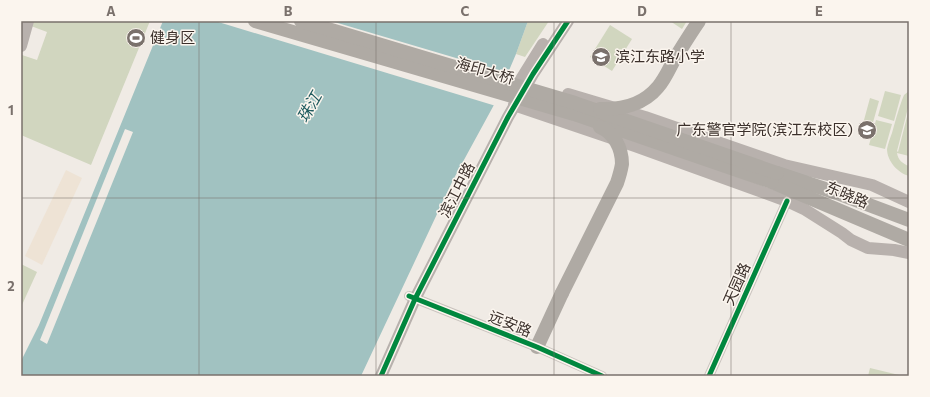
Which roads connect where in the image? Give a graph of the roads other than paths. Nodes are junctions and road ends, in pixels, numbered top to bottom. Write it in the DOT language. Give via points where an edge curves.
graph roads {
  1 [pos="28,21"];
  2 [pos="255,21"];
  3 [pos="301,21"];
  4 [pos="558,21"];
  5 [pos="568,21"];
  6 [pos="699,21"];
  7 [pos="21,46"];
  8 [pos="527,83"];
  9 [pos="514,90"];
  10 [pos="514,105"];
  11 [pos="574,109"];
  12 [pos="645,116"];
  13 [pos="635,146"];
  14 [pos="778,173"];
  15 [pos="803,175"];
  16 [pos="837,177"];
  17 [pos="837,192"];
  18 [pos="787,201"];
  19 [pos="909,202"];
  20 [pos="909,220"];
  21 [pos="908,246"];
  22 [pos="412,298"];
  23 [pos="537,347"];
  24 [pos="374,376"];
  25 [pos="381,376"];
  26 [pos="602,376"];
  27 [pos="709,376"];
  1 -- 7 [label="main road"];
  2 -- 11 [label="highway, 海印大桥, bridge"];
  3 -- 11 [label="highway, 海印大桥, bridge"];
  4 -- 9 [label="main road, 滨江中路"];
  5 -- 8 [label="main road, 滨江中路"];
  6 -- 11 [label="highway, bridge" via="661,83 646,98 628,107"];
  8 -- 9 [label="main road"];
  8 -- 10 [label="main road, 滨江中路"];
  8 -- 12 [label="main road"];
  9 -- 10 [label="main road"];
  9 -- 22 [label="main road, 滨江中路"];
  10 -- 13 [label="main road"];
  10 -- 22 [label="main road, 滨江中路"];
  11 -- 14 [label="highway, 海印大桥, bridge"];
  11 -- 23 [label="highway, bridge" via="612,135 619,147 622,165 617,183"];
  12 -- 13 [label="main road" via="636,119 632,136"];
  12 -- 14 [label="main road"];
  13 -- 18 [label="main road"];
  14 -- 15 [label="main road"];
  14 -- 16 [label="main road"];
  14 -- 17 [label="highway, 东晓路"];
  14 -- 21 [label="highway, 东晓路"];
  15 -- 16 [label="main road"];
  15 -- 17 [label="main road"];
  16 -- 19 [label="main road" via="872,185"];
  17 -- 20 [label="highway, 东晓路"];
  18 -- 21 [label="main road" via="868,248 894,250"];
  18 -- 27 [label="street, 天园路"];
  22 -- 23 [label="street, 远安路"];
  22 -- 24 [label="main road, 滨江中路"];
  22 -- 25 [label="main road, 滨江中路"];
  23 -- 26 [label="street, 远安路"];
}
